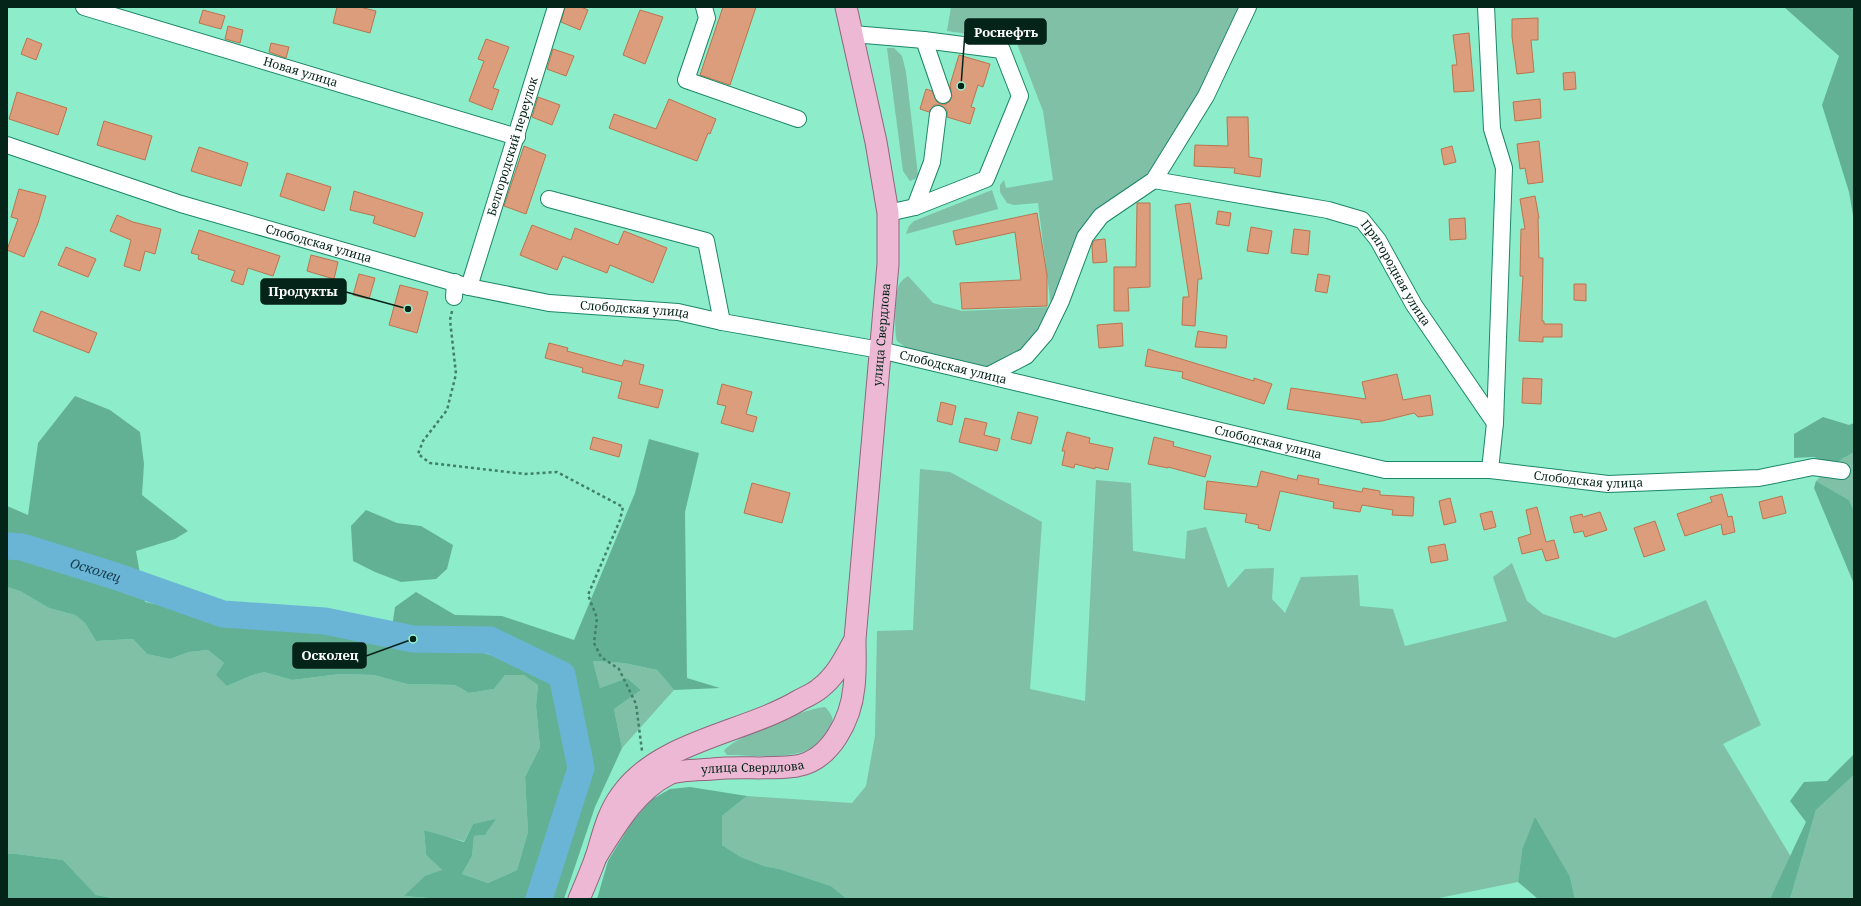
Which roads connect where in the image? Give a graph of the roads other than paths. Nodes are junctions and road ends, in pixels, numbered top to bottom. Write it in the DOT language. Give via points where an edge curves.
graph roads {
  1 [pos="84,7"];
  2 [pos="556,7"];
  3 [pos="704,7"];
  4 [pos="846,7"];
  5 [pos="853,7"];
  6 [pos="862,7"];
  7 [pos="1248,7"];
  8 [pos="1486,7"];
  9 [pos="852,34"];
  10 [pos="924,40"];
  11 [pos="943,95"];
  12 [pos="938,114"];
  13 [pos="798,119"];
  14 [pos="517,137"];
  15 [pos="7,145"];
  16 [pos="1154,180"];
  17 [pos="549,199"];
  18 [pos="915,207"];
  19 [pos="888,213"];
  20 [pos="459,289"];
  21 [pos="722,322"];
  22 [pos="880,350"];
  23 [pos="989,375"];
  24 [pos="1495,423"];
  25 [pos="1490,470"];
  26 [pos="1842,471"];
  27 [pos="855,639"];
  28 [pos="596,857"];
  29 [pos="579,899"];
  1 -- 14 [label="street, Новая улица"];
  2 -- 14 [label="street, Белгородский переулок"];
  3 -- 13 [label="street" via="707,18 686,80"];
  4 -- 9 [label="main road"];
  5 -- 9 [label="main road"];
  6 -- 9 [label="main road"];
  7 -- 16 [label="street" via="1206,96"];
  8 -- 24 [label="street" via="1492,129 1504,168"];
  9 -- 10 [label="street"];
  9 -- 19 [label="main road, улица Свердлова" via="876,142"];
  10 -- 11 [label="street"];
  10 -- 18 [label="street" via="1002,50 1020,96 986,179"];
  12 -- 18 [label="street" via="932,162"];
  14 -- 20 [label="street, Белгородский переулок"];
  15 -- 20 [label="street, Слободская улица" via="181,204"];
  16 -- 23 [label="street" via="1101,216 1085,237 1061,301 1045,334 1026,356"];
  16 -- 24 [label="street, Пригородная улица" via="1328,210 1362,220 1378,240 1414,306"];
  17 -- 21 [label="street" via="706,241"];
  18 -- 19 [label="street"];
  19 -- 22 [label="main road, улица Свердлова" via="888,264"];
  20 -- 21 [label="street, Слободская улица" via="549,303 678,312"];
  21 -- 22 [label="street, Слободская улица"];
  22 -- 23 [label="street, Слободская улица"];
  22 -- 27 [label="main road, улица Свердлова"];
  23 -- 25 [label="street, Слободская улица" via="1385,470"];
  24 -- 25 [label="street"];
  25 -- 26 [label="street, Слободская улица" via="1608,484 1760,478 1813,467"];
  27 -- 28 [label="main road, улица Свердлова" via="840,668 819,689 779,712 678,751 648,768 625,790 613,809 605,824"];
  27 -- 28 [label="main road, улица Свердлова" via="854,688 848,712 837,738 820,756 798,766 722,768 671,773 649,786 627,811"];
  28 -- 29 [label="main road, улица Свердлова"];
}
